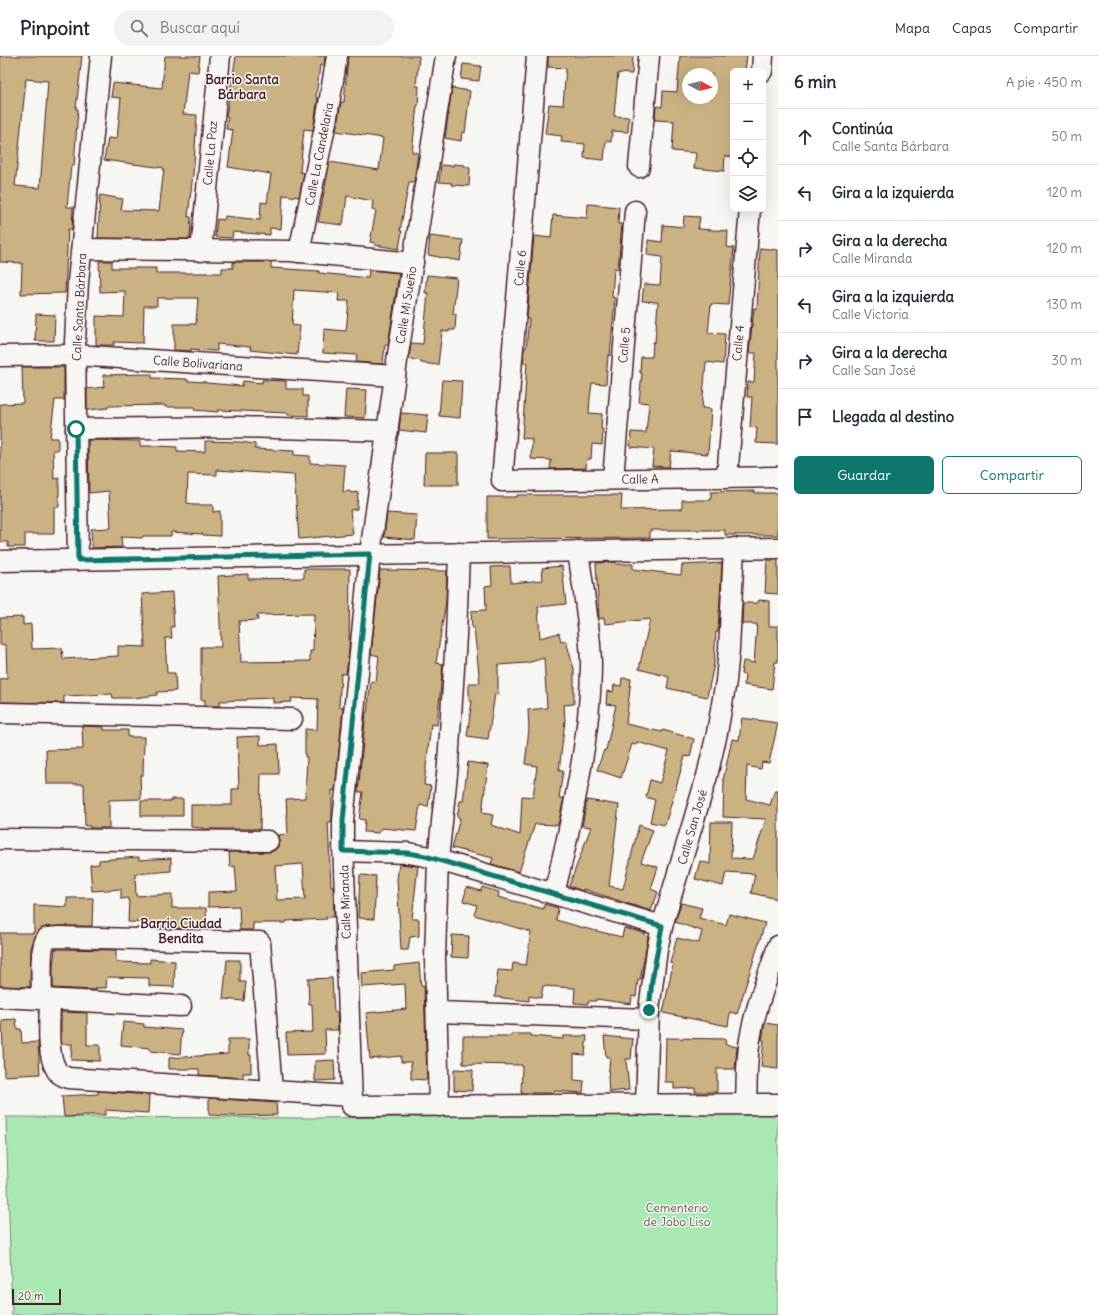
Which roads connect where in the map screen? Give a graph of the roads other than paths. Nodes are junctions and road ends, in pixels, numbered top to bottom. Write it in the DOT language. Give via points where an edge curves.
graph roads {
  1 [pos="102,56"];
  2 [pos="220,56"];
  3 [pos="337,56"];
  4 [pos="446,56"];
  5 [pos="537,56"];
  6 [pos="649,56"];
  7 [pos="763,56"];
  8 [pos="762,68"];
  9 [pos="639,167"];
  10 [pos="635,211"];
  11 [pos="750,212"];
  12 [pos="82,249"];
  13 [pos="201,251"];
  14 [pos="299,252"];
  15 [pos="413,263"];
  16 [pos="75,355"];
  17 [pos="0,356"];
  18 [pos="396,376"];
  19 [pos="76,429"];
  20 [pos="388,431"];
  21 [pos="778,477"];
  22 [pos="727,478"];
  23 [pos="613,479"];
  24 [pos="502,481"];
  25 [pos="734,548"];
  26 [pos="778,548"];
  27 [pos="578,551"];
  28 [pos="459,553"];
  29 [pos="370,554"];
  30 [pos="78,560"];
  31 [pos="0,561"];
  32 [pos="0,713"];
  33 [pos="292,719"];
  34 [pos="0,839"];
  35 [pos="268,841"];
  36 [pos="343,851"];
  37 [pos="438,860"];
  38 [pos="554,893"];
  39 [pos="662,926"];
  40 [pos="778,946"];
  41 [pos="0,997"];
  42 [pos="46,999"];
  43 [pos="182,1006"];
  44 [pos="437,1012"];
  45 [pos="648,1019"];
  46 [pos="272,1091"];
  47 [pos="352,1101"];
  48 [pos="746,1104"];
  49 [pos="778,1104"];
  50 [pos="646,1105"];
  51 [pos="439,1106"];
  1 -- 12 [label="street, Calle Santa Bárbara"];
  2 -- 13 [label="street, Calle La Paz"];
  3 -- 14 [label="street, Calle La Candelaria"];
  4 -- 15 [label="street, Calle Mi Sueño"];
  5 -- 24 [label="street, Calle 6"];
  6 -- 9 [label="street"];
  7 -- 8 [label="street"];
  10 -- 23 [label="street, Calle 5"];
  11 -- 22 [label="street, Calle 4"];
  12 -- 13 [label="street"];
  12 -- 16 [label="street, Calle Santa Bárbara"];
  13 -- 14 [label="street"];
  14 -- 15 [label="street"];
  15 -- 18 [label="street, Calle Mi Sueño"];
  16 -- 17 [label="street, Calle Bolivariana"];
  16 -- 18 [label="street, Calle Bolivariana"];
  16 -- 19 [label="street, Calle Santa Bárbara"];
  18 -- 20 [label="street, Calle Mi Sueño"];
  19 -- 20 [label="street" via="237,427"];
  19 -- 30 [label="street, Calle Santa Bárbara"];
  20 -- 29 [label="street, Calle Mi Sueño"];
  21 -- 22 [label="street, Calle A"];
  22 -- 23 [label="street, Calle A"];
  23 -- 24 [label="street, Calle A"];
  25 -- 26 [label="street"];
  25 -- 27 [label="street"];
  25 -- 39 [label="street, Calle San José" via="728,668 718,733"];
  27 -- 28 [label="street"];
  27 -- 38 [label="street" via="589,629 589,702 574,809"];
  28 -- 29 [label="street"];
  28 -- 37 [label="street" via="448,764"];
  29 -- 30 [label="street"];
  29 -- 36 [label="street, Calle Miranda" via="343,821"];
  30 -- 31 [label="street"];
  32 -- 33 [label="street"];
  34 -- 35 [label="street"];
  36 -- 37 [label="street" via="408,853"];
  36 -- 47 [label="street, Calle Miranda"];
  37 -- 38 [label="street"];
  37 -- 44 [label="street"];
  38 -- 39 [label="street"];
  39 -- 45 [label="street, Calle San José"];
  40 -- 48 [label="street" via="751,1033"];
  41 -- 42 [label="street"];
  42 -- 43 [label="street"];
  42 -- 46 [label="street" via="52,1061 59,1074 68,1078"];
  42 -- 46 [label="street" via="42,950 47,938 260,942"];
  44 -- 45 [label="street"];
  44 -- 51 [label="street"];
  45 -- 50 [label="street, Calle San José"];
  46 -- 47 [label="street"];
  47 -- 51 [label="street"];
  48 -- 49 [label="street"];
  48 -- 50 [label="street"];
  50 -- 51 [label="street"];
}
